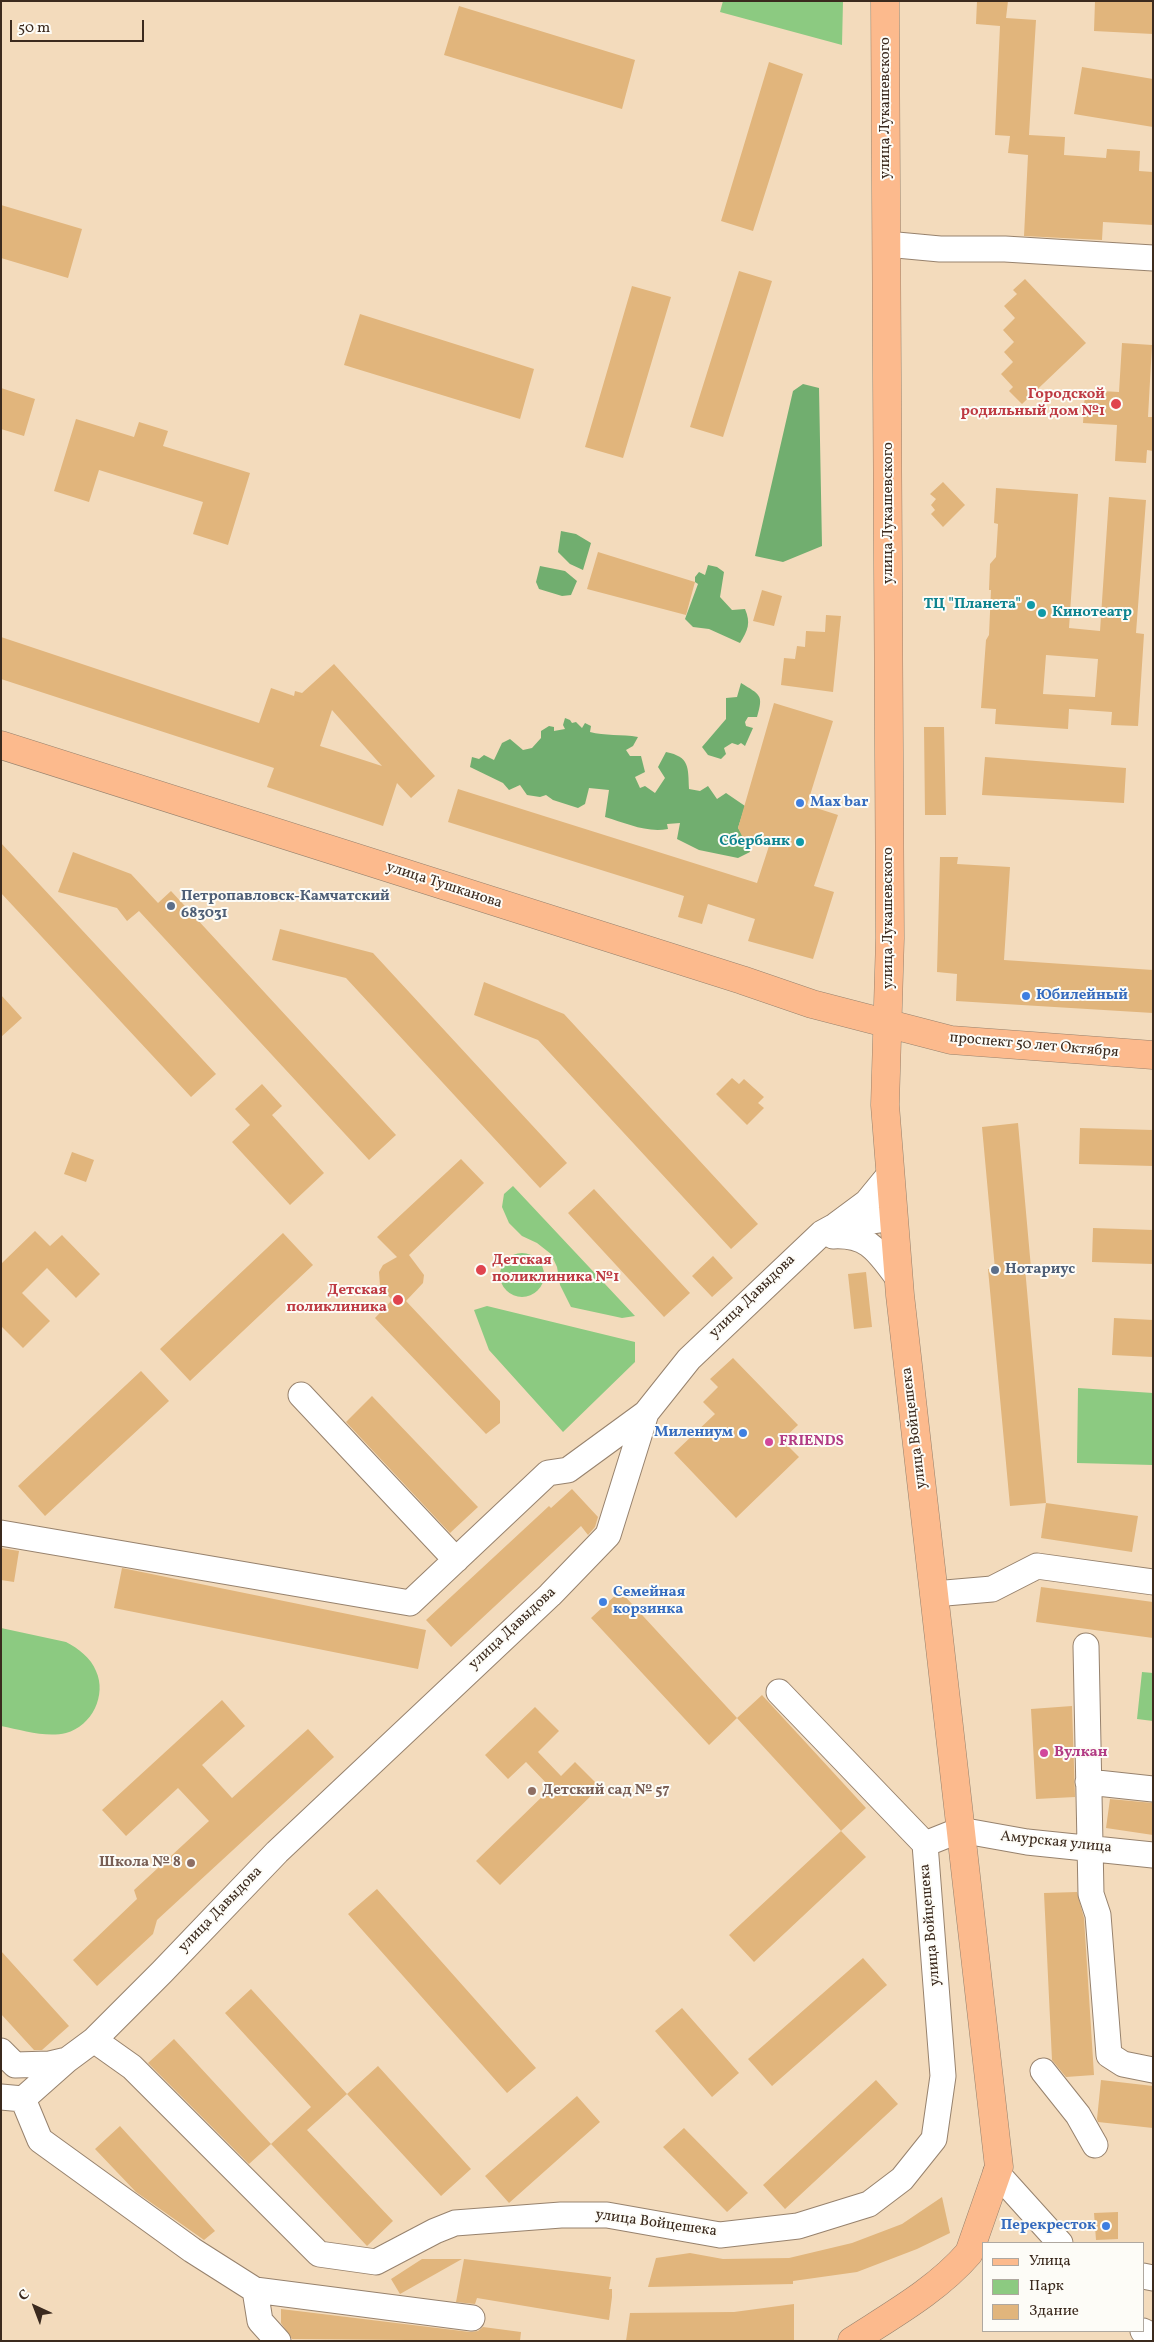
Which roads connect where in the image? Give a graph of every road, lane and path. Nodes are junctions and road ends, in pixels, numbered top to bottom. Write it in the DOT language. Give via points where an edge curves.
graph roads {
  1 [pos="885,1"];
  2 [pos="886,244"];
  3 [pos="1153,258"];
  4 [pos="1,745"];
  5 [pos="887,1025"];
  6 [pos="1153,1055"];
  7 [pos="890,1174"];
  8 [pos="893,1218"];
  9 [pos="833,1227"];
  10 [pos="811,1241"];
  11 [pos="898,1278"];
  12 [pos="301,1395"];
  13 [pos="646,1413"];
  14 [pos="1,1533"];
  15 [pos="456,1560"];
  16 [pos="1153,1582"];
  17 [pos="934,1594"];
  18 [pos="1086,1646"];
  19 [pos="779,1692"];
  20 [pos="1088,1782"];
  21 [pos="1153,1790"];
  22 [pos="960,1830"];
  23 [pos="925,1844"];
  24 [pos="1090,1848"];
  25 [pos="1153,1855"];
  26 [pos="94,2040"];
  27 [pos="1,2051"];
  28 [pos="66,2060"];
  29 [pos="1043,2070"];
  30 [pos="1153,2070"];
  31 [pos="12,2098"];
  32 [pos="1096,2146"];
  33 [pos="996,2172"];
  34 [pos="1059,2242"];
  35 [pos="976,2253"];
  36 [pos="255,2290"];
  37 [pos="472,2318"];
  38 [pos="278,2341"];
  39 [pos="852,2341"];
  1 -- 2 [label="main road, улица Лукашевского"];
  2 -- 3 [label="street"];
  2 -- 5 [label="main road, улица Лукашевского" via="890,938"];
  4 -- 5 [label="main road, улица Тушканова" via="812,1004"];
  5 -- 6 [label="main road, проспект 50 лет Октября" via="970,1043"];
  5 -- 7 [label="main road, улица Войцешека" via="885,1105"];
  7 -- 8 [label="main road, улица Войцешека"];
  7 -- 9 [label="street" via="867,1202"];
  8 -- 9 [label="street, улица Давыдова"];
  8 -- 11 [label="main road, улица Войцешека"];
  9 -- 10 [label="street, улица Давыдова"];
  10 -- 11 [label="street" via="822,1236 849,1235 862,1239 874,1247"];
  10 -- 13 [label="street, улица Давыдова" via="689,1359"];
  11 -- 17 [label="main road, улица Войцешека"];
  12 -- 15 [label="street"];
  13 -- 15 [label="street" via="568,1470 548,1473"];
  13 -- 26 [label="street, улица Давыдова" via="608,1535 550,1595 277,1852"];
  14 -- 15 [label="street" via="410,1603"];
  16 -- 17 [label="street" via="1037,1566 992,1589"];
  17 -- 22 [label="main road, улица Войцешека"];
  18 -- 20 [label="street"];
  19 -- 23 [label="street"];
  20 -- 21 [label="street"];
  20 -- 24 [label="street"];
  22 -- 23 [label="street, улица Войцешека"];
  22 -- 24 [label="street, Амурская улица" via="1026,1842"];
  22 -- 33 [label="main road, улица Войцешека" via="999,2167"];
  23 -- 26 [label="street, улица Войцешека" via="943,2076 934,2139 902,2179 869,2204 798,2226 720,2235 607,2215 561,2215 455,2223 376,2262 318,2254 132,2067"];
  24 -- 25 [label="street, Амурская улица"];
  24 -- 30 [label="street" via="1091,1894 1098,1915 1109,2055 1123,2064"];
  26 -- 28 [label="street, улица Давыдова"];
  27 -- 28 [label="street, улица Давыдова" via="14,2065"];
  28 -- 31 [label="street, улица Давыдова"];
  29 -- 32 [label="street" via="1078,2115"];
  31 -- 36 [label="street" via="40,2140 192,2250"];
  33 -- 34 [label="street"];
  33 -- 35 [label="main road, улица Войцешека"];
  35 -- 39 [label="main road"];
  36 -- 37 [label="street"];
  36 -- 38 [label="street" via="260,2321"];
}
